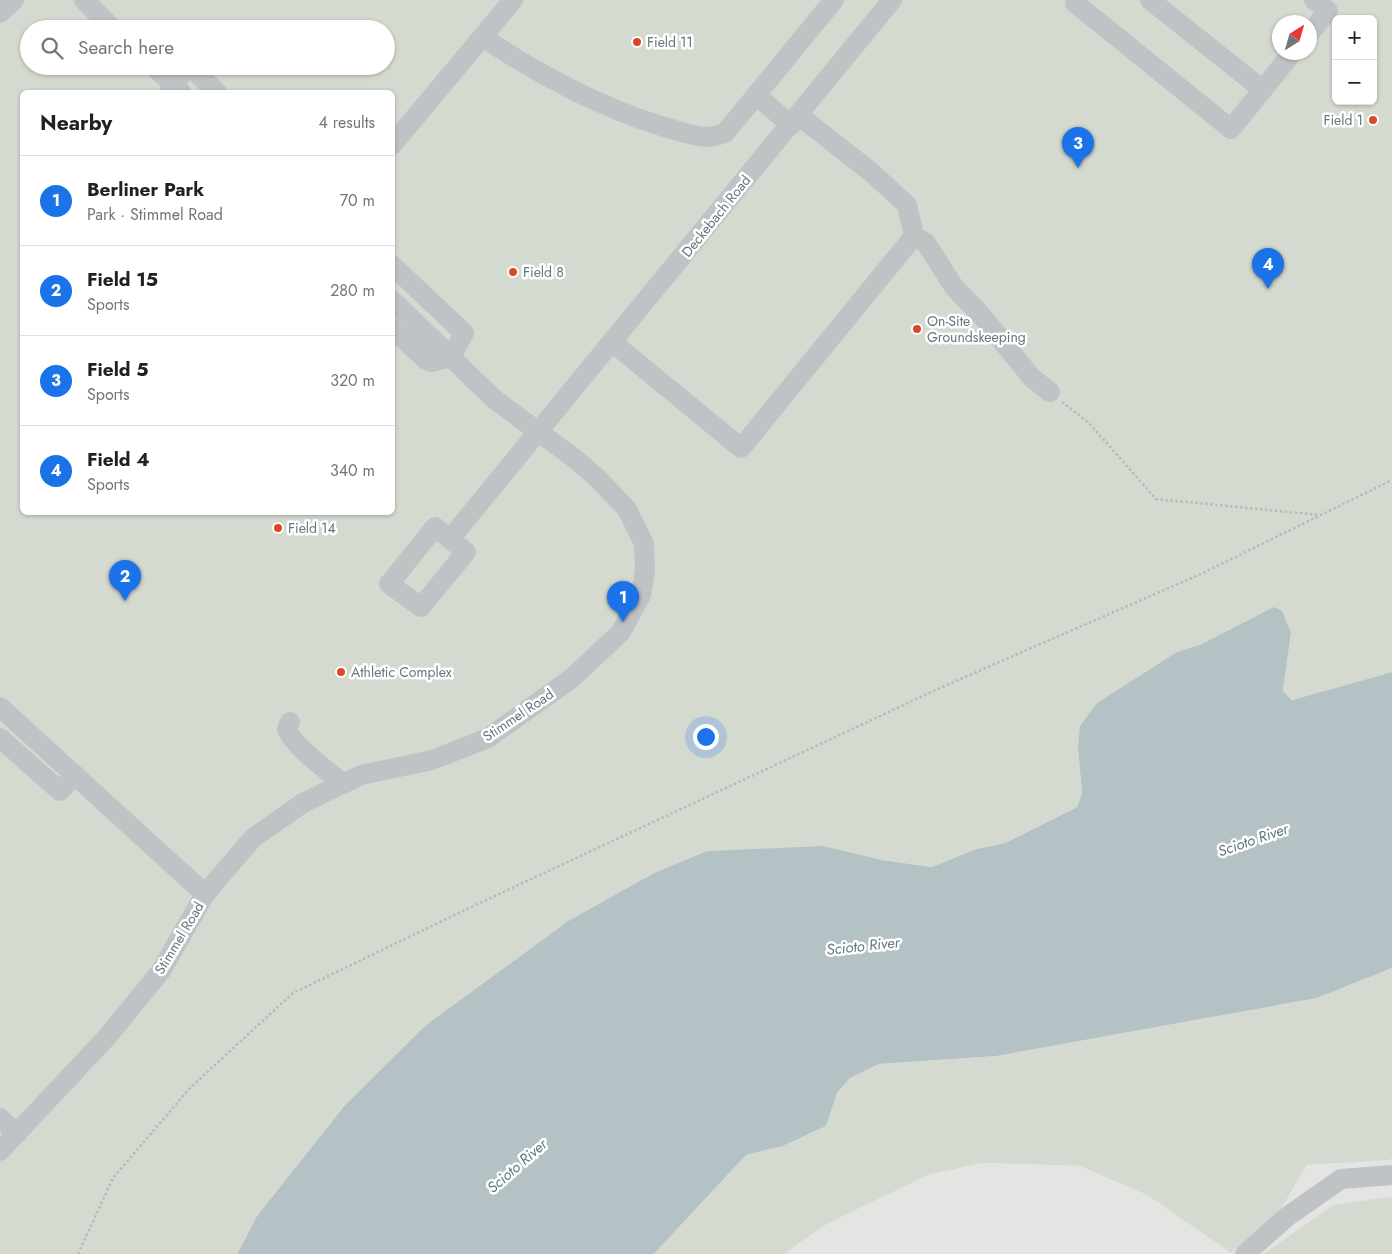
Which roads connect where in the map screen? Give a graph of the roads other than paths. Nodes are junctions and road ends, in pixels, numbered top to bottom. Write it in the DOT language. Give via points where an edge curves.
graph roads {
  1 [pos="14,0"];
  2 [pos="84,0"];
  3 [pos="513,0"];
  4 [pos="834,0"];
  5 [pos="1078,0"];
  6 [pos="1150,0"];
  7 [pos="886,2"];
  8 [pos="1326,4"];
  9 [pos="0,13"];
  10 [pos="104,20"];
  11 [pos="1317,20"];
  12 [pos="483,37"];
  13 [pos="1287,60"];
  14 [pos="161,75"];
  15 [pos="185,75"];
  16 [pos="199,75"];
  17 [pos="175,90"];
  18 [pos="215,90"];
  19 [pos="1263,90"];
  20 [pos="756,95"];
  21 [pos="794,120"];
  22 [pos="395,141"];
  23 [pos="914,236"];
  24 [pos="395,268"];
  25 [pos="395,303"];
  26 [pos="395,331"];
  27 [pos="612,342"];
  28 [pos="451,357"];
  29 [pos="1050,392"];
  30 [pos="539,432"];
  31 [pos="450,539"];
  32 [pos="0,707"];
  33 [pos="290,722"];
  34 [pos="0,738"];
  35 [pos="75,775"];
  36 [pos="344,784"];
  37 [pos="205,894"];
  38 [pos="0,1118"];
  39 [pos="17,1134"];
  40 [pos="0,1151"];
  41 [pos="1392,1175"];
  42 [pos="1245,1254"];
  1 -- 9 [label="street"];
  2 -- 10 [label="street"];
  3 -- 12 [label="street"];
  4 -- 20 [label="street"];
  5 -- 19 [label="street" via="1075,3 1231,129"];
  6 -- 19 [label="street"];
  7 -- 21 [label="street, Deckebach Road"];
  8 -- 11 [label="street"];
  12 -- 20 [label="street" via="562,84 640,119 686,134 708,137 725,133"];
  12 -- 22 [label="street"];
  13 -- 19 [label="street"];
  14 -- 17 [label="street"];
  15 -- 17 [label="street"];
  16 -- 18 [label="street"];
  20 -- 21 [label="street"];
  21 -- 23 [label="street" via="871,172 907,205"];
  21 -- 27 [label="street, Deckebach Road"];
  23 -- 27 [label="street" via="741,448"];
  23 -- 29 [label="street" via="926,243 954,287 1032,378"];
  24 -- 28 [label="street" via="462,330 464,335"];
  25 -- 28 [label="street, Stimmel Road"];
  26 -- 28 [label="street" via="426,360 431,362"];
  27 -- 30 [label="street, Deckebach Road"];
  28 -- 30 [label="street, Stimmel Road" via="494,399"];
  30 -- 31 [label="street, Deckebach Road"];
  30 -- 36 [label="street, Stimmel Road" via="596,477 627,509 636,525 644,544 646,570 641,595 632,614 621,632 572,678 488,738 432,760 361,775"];
  32 -- 35 [label="street"];
  33 -- 36 [label="street" via="288,734"];
  34 -- 35 [label="street" via="60,791"];
  35 -- 37 [label="street"];
  36 -- 37 [label="street, Stimmel Road" via="303,804 253,838"];
  37 -- 39 [label="street, Stimmel Road" via="161,971 107,1038"];
  38 -- 39 [label="street"];
  39 -- 40 [label="street, Stimmel Road"];
  41 -- 42 [label="street" via="1341,1179 1288,1216"];
}
